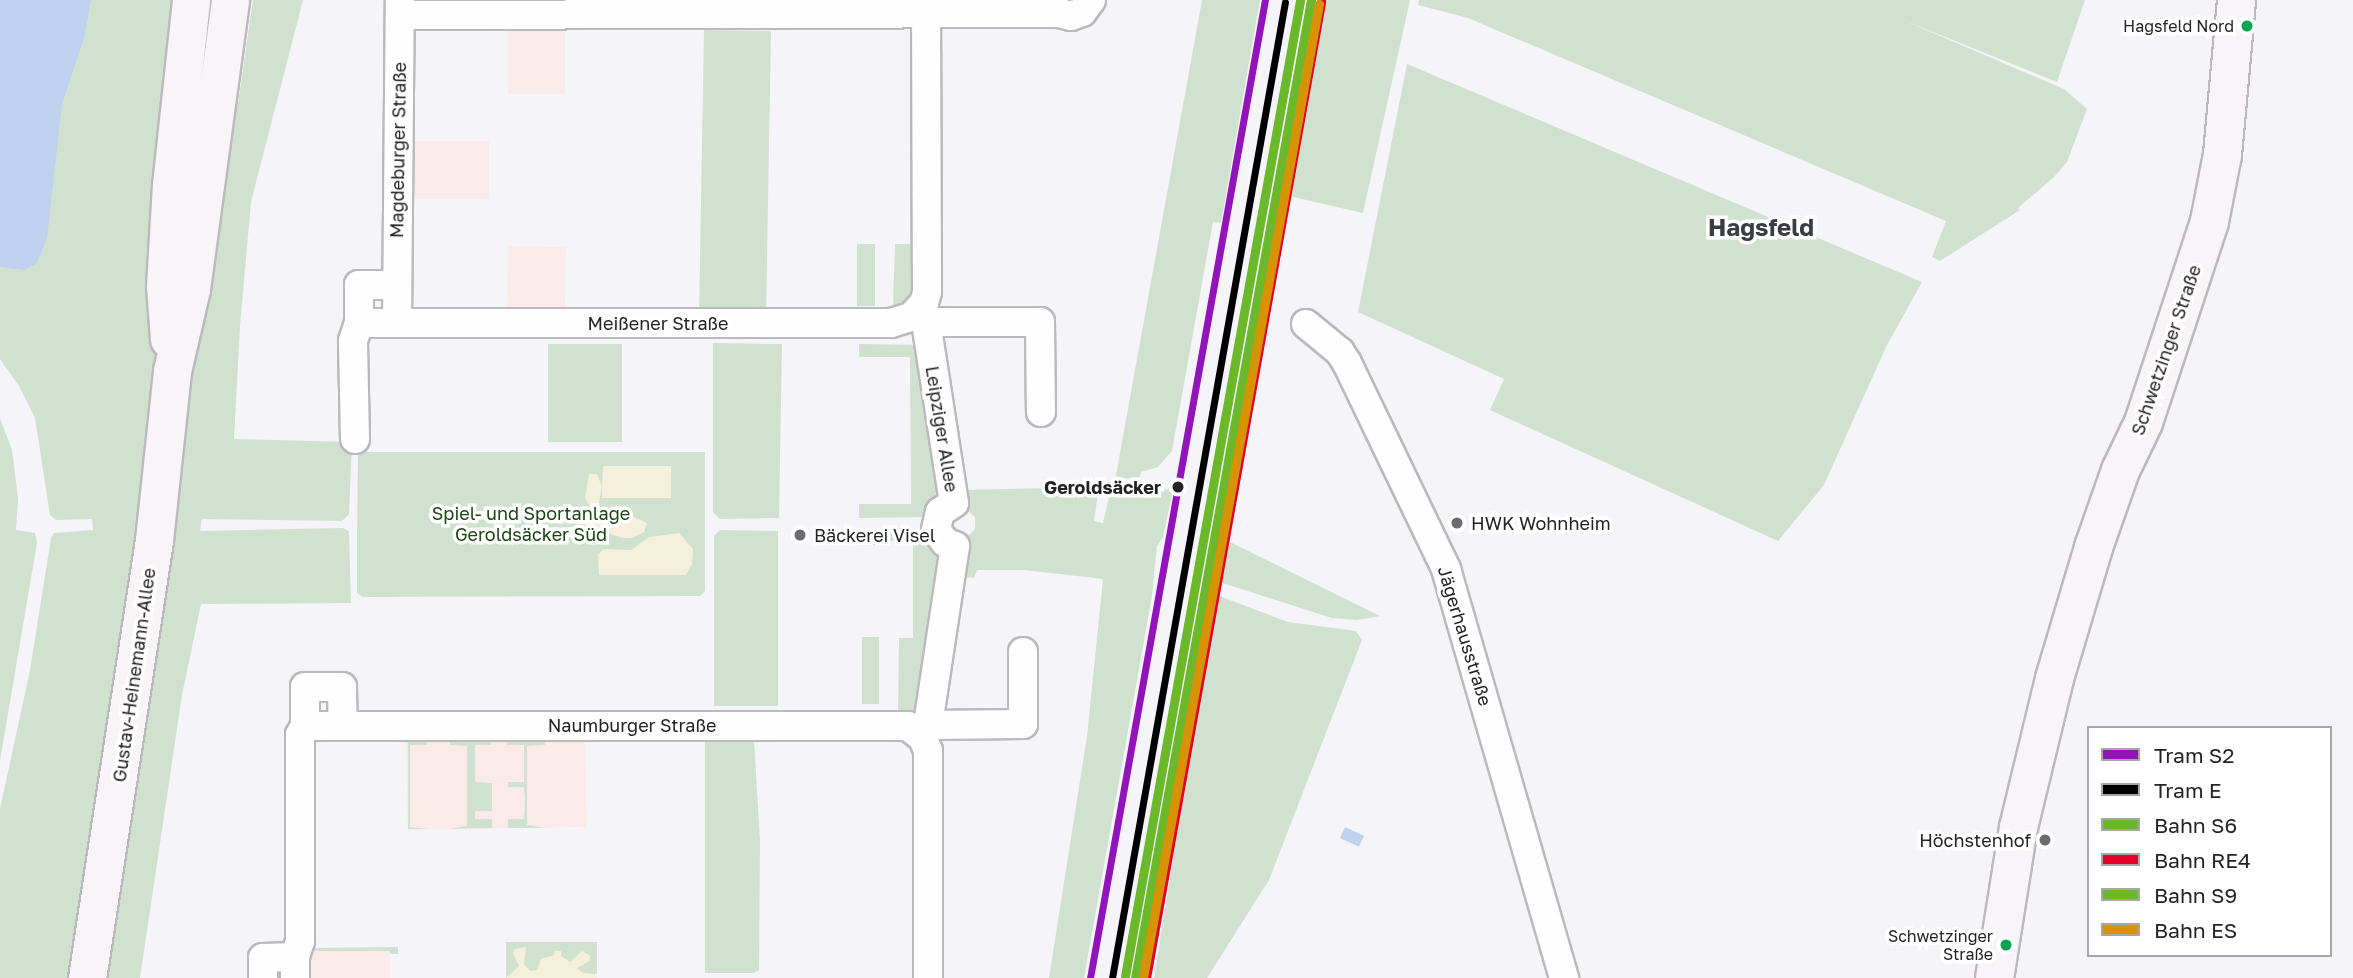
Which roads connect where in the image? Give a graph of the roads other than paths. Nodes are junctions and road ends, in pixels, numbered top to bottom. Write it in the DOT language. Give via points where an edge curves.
graph roads {
  1 [pos="191,0"];
  2 [pos="230,0"];
  3 [pos="1091,0"];
  4 [pos="2236,0"];
  5 [pos="1054,6"];
  6 [pos="806,7"];
  7 [pos="400,8"];
  8 [pos="453,8"];
  9 [pos="926,13"];
  10 [pos="397,285"];
  11 [pos="921,318"];
  12 [pos="359,323"];
  13 [pos="397,323"];
  14 [pos="1306,324"];
  15 [pos="172,371"];
  16 [pos="1041,412"];
  17 [pos="355,439"];
  18 [pos="1023,652"];
  19 [pos="305,726"];
  20 [pos="343,726"];
  21 [pos="923,729"];
  22 [pos="295,968"];
  23 [pos="87,978"];
  24 [pos="263,978"];
  25 [pos="929,978"];
  26 [pos="1564,978"];
  27 [pos="1994,978"];
  1 -- 15 [label="main road, Gustav-Heinemann-Allee" via="165,286"];
  2 -- 15 [label="main road, Gustav-Heinemann-Allee" via="191,289"];
  3 -- 5 [label="street, Magdeburger Straße" via="1077,15"];
  4 -- 27 [label="main road, Schwetzinger Straße" via="2222,154 2209,221 2143,422 2092,547 2054,678 2018,827"];
  5 -- 9 [label="street, Magdeburger Straße"];
  6 -- 8 [label="street, Magdeburger Straße"];
  6 -- 9 [label="street, Magdeburger Straße"];
  7 -- 8 [label="street, Magdeburger Straße"];
  7 -- 10 [label="street, Magdeburger Straße"];
  9 -- 11 [label="street, Leipziger Allee" via="927,292"];
  10 -- 12 [label="street" via="359,285"];
  10 -- 13 [label="street"];
  11 -- 13 [label="street, Meißener Straße" via="891,323"];
  11 -- 16 [label="street, Meißener Straße" via="1040,322"];
  11 -- 21 [label="street, Leipziger Allee" via="954,503 940,512 936,530 955,546"];
  12 -- 13 [label="street, Meißener Straße"];
  12 -- 17 [label="street" via="353,341"];
  14 -- 26 [label="street, Jägerhausstraße" via="1347,363 1446,569"];
  15 -- 23 [label="main road, Gustav-Heinemann-Allee" via="154,540"];
  18 -- 21 [label="street, Naumburger Straße" via="1023,724"];
  19 -- 20 [label="street, Naumburger Straße"];
  19 -- 20 [label="street" via="305,687 342,687"];
  19 -- 22 [label="street" via="299,735 299,941"];
  20 -- 21 [label="street, Naumburger Straße" via="887,724"];
  21 -- 25 [label="street, Leipziger Allee" via="928,751"];
  22 -- 24 [label="street" via="263,958"];
}
